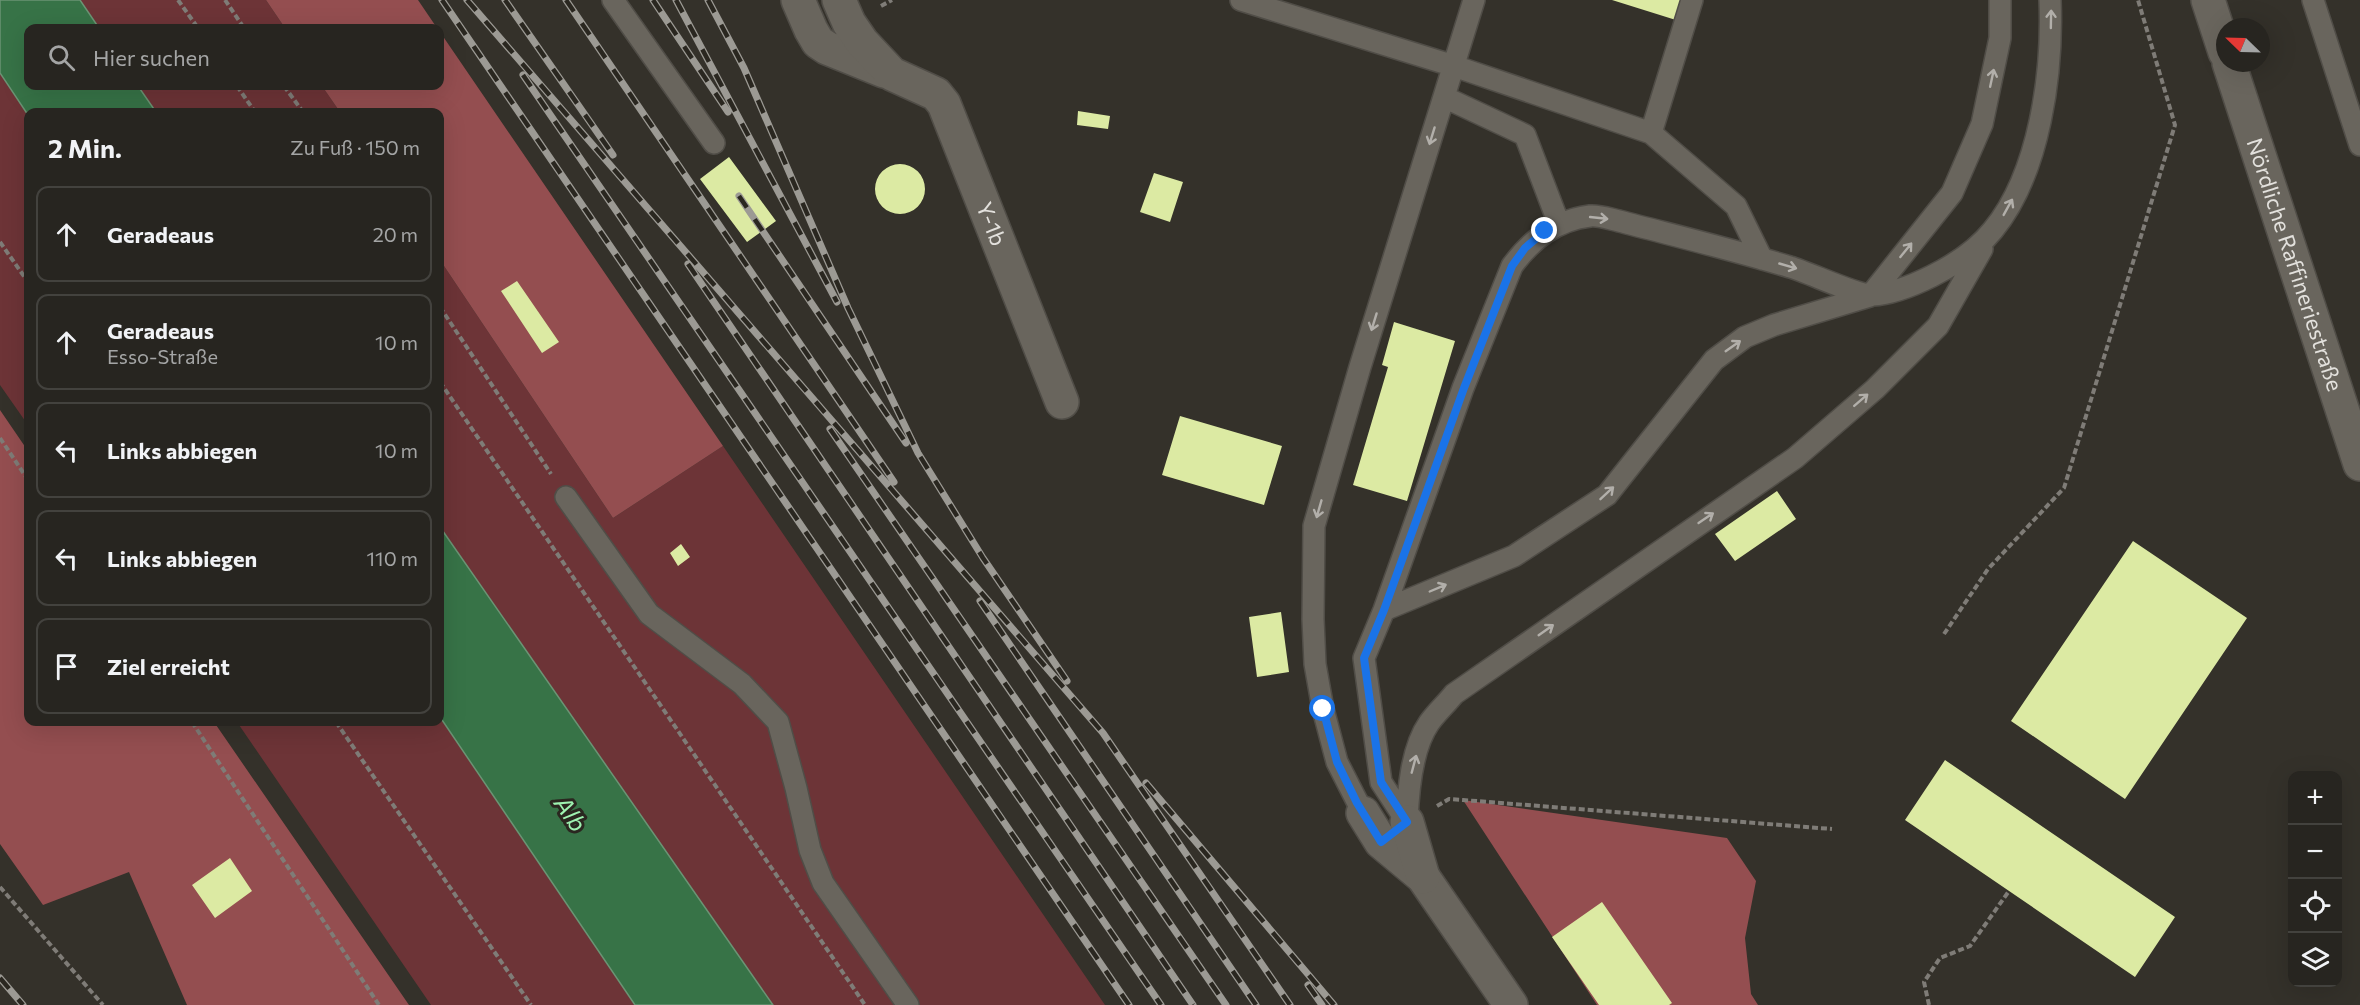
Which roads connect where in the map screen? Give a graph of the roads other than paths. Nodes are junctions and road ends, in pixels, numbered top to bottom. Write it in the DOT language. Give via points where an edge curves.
graph roads {
  1 [pos="613,0"];
  2 [pos="798,0"];
  3 [pos="839,0"];
  4 [pos="1241,0"];
  5 [pos="1474,0"];
  6 [pos="1692,0"];
  7 [pos="2000,0"];
  8 [pos="2050,0"];
  9 [pos="2208,0"];
  10 [pos="2313,0"];
  11 [pos="2216,24"];
  12 [pos="1454,66"];
  13 [pos="2232,72"];
  14 [pos="892,74"];
  15 [pos="1444,97"];
  16 [pos="1651,133"];
  17 [pos="714,143"];
  18 [pos="2360,145"];
  19 [pos="1558,224"];
  20 [pos="1993,231"];
  21 [pos="1762,260"];
  22 [pos="1870,296"];
  23 [pos="1062,402"];
  24 [pos="2360,464"];
  25 [pos="566,497"];
  26 [pos="1384,610"];
  27 [pos="1364,813"];
  28 [pos="1407,822"];
  29 [pos="1423,877"];
  30 [pos="908,1005"];
  31 [pos="1511,1005"];
  1 -- 17 [label="lane"];
  2 -- 14 [label="street, Y-1b" via="818,42"];
  3 -- 14 [label="street, Y-1b" via="861,42"];
  4 -- 12 [label="lane"];
  5 -- 12 [label="lane"];
  6 -- 16 [label="lane"];
  22 -- 7 [label="lane, one-way" via="1952,193 1978,134 2000,38"];
  20 -- 8 [label="lane, one-way" via="2027,166 2039,125 2048,78"];
  9 -- 11 [label="street"];
  10 -- 18 [label="lane"];
  12 -- 15 [label="lane"];
  12 -- 16 [label="lane"];
  13 -- 24 [label="street, Nördliche Raffineriestraße"];
  14 -- 23 [label="street, Y-1b" via="936,94 944,104"];
  15 -- 19 [label="lane" via="1526,135"];
  15 -- 27 [label="lane, one-way" via="1314,526 1315,664 1337,762"];
  16 -- 21 [label="lane" via="1736,206"];
  19 -- 21 [label="lane, one-way" via="1592,216"];
  19 -- 26 [label="lane" via="1525,248 1512,266"];
  20 -- 22 [label="lane" via="1957,264 1923,281"];
  28 -- 20 [label="lane, one-way" via="1414,760 1428,724 1454,694 1795,458 1875,389 1938,326"];
  21 -- 22 [label="lane, one-way"];
  26 -- 22 [label="lane, one-way" via="1515,555 1607,495 1714,360 1745,337"];
  25 -- 30 [label="lane" via="649,614 742,684 778,722 810,850 824,883"];
  26 -- 28 [label="lane" via="1364,658 1366,683 1381,782"];
  27 -- 29 [label="street" via="1381,842"];
  28 -- 29 [label="street"];
  29 -- 31 [label="street"];
}
